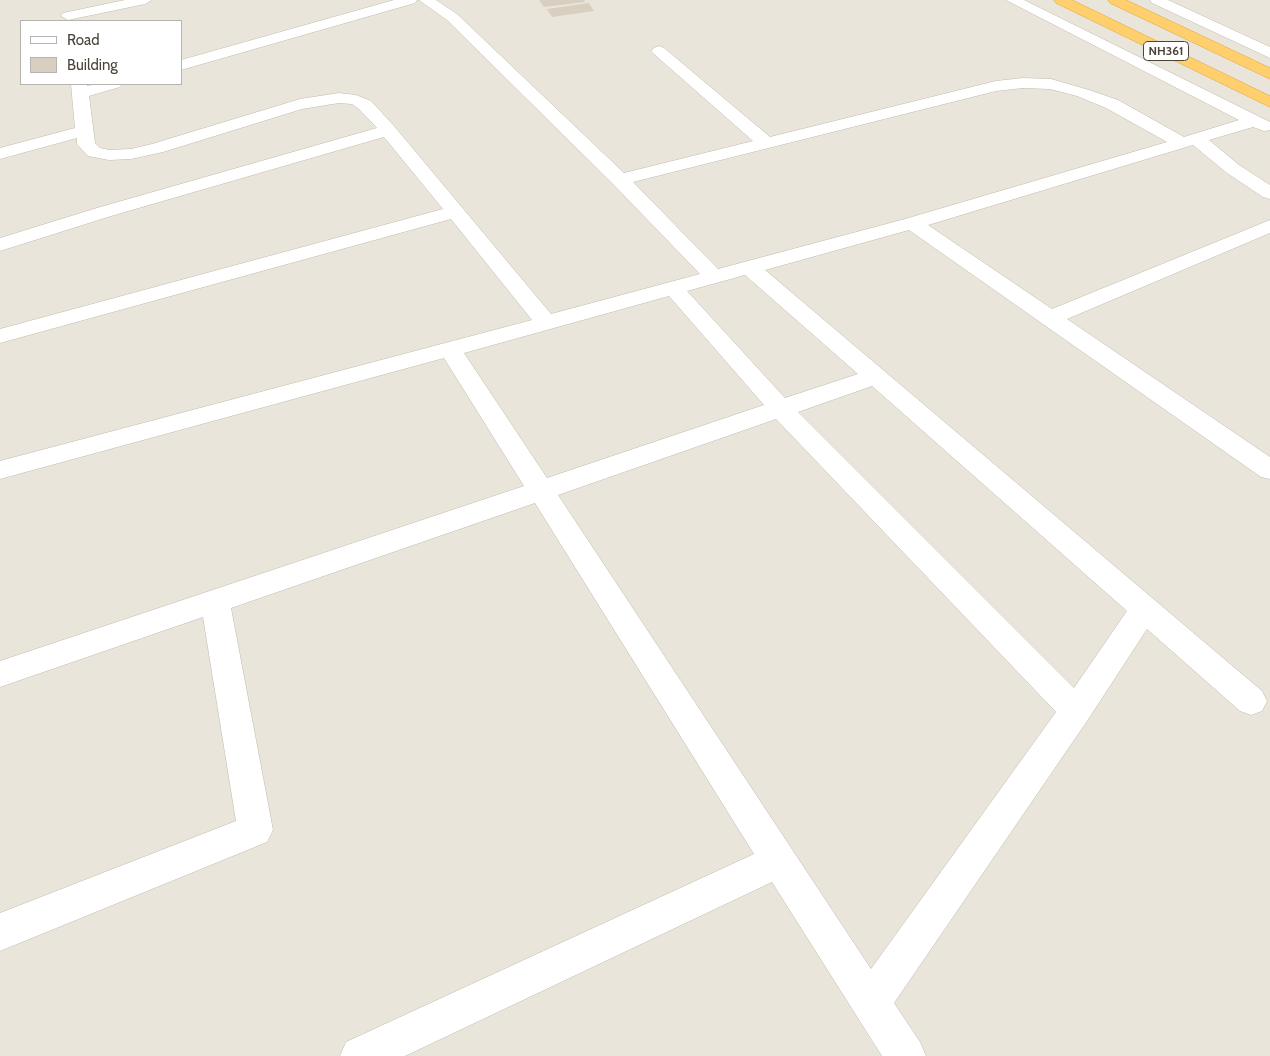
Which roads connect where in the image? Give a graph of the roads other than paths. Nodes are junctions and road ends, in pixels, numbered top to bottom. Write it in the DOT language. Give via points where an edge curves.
graph roads {
  1 [pos="61,0"];
  2 [pos="145,0"];
  3 [pos="410,0"];
  4 [pos="426,0"];
  5 [pos="1013,0"];
  6 [pos="1061,0"];
  7 [pos="1115,0"];
  8 [pos="1157,0"];
  9 [pos="68,18"];
  10 [pos="659,52"];
  11 [pos="1270,53"];
  12 [pos="182,65"];
  13 [pos="1270,74"];
  14 [pos="106,85"];
  15 [pos="80,88"];
  16 [pos="1270,102"];
  17 [pos="1262,125"];
  18 [pos="388,130"];
  19 [pos="84,131"];
  20 [pos="1190,141"];
  21 [pos="766,143"];
  22 [pos="0,154"];
  23 [pos="620,180"];
  24 [pos="1270,193"];
  25 [pos="455,212"];
  26 [pos="912,223"];
  27 [pos="1270,226"];
  28 [pos="0,246"];
  29 [pos="750,268"];
  30 [pos="714,277"];
  31 [pos="674,288"];
  32 [pos="1051,318"];
  33 [pos="547,324"];
  34 [pos="0,336"];
  35 [pos="450,349"];
  36 [pos="874,377"];
  37 [pos="780,408"];
  38 [pos="0,470"];
  39 [pos="1270,470"];
  40 [pos="540,490"];
  41 [pos="215,600"];
  42 [pos="1144,610"];
  43 [pos="0,674"];
  44 [pos="1251,701"];
  45 [pos="1076,711"];
  46 [pos="778,861"];
  47 [pos="0,932"];
  48 [pos="870,1003"];
  49 [pos="360,1056"];
  50 [pos="906,1056"];
  1 -- 9 [label="street"];
  2 -- 9 [label="street"];
  3 -- 12 [label="street"];
  4 -- 23 [label="street" via="452,17"];
  5 -- 17 [label="street"];
  6 -- 16 [label="highway, NH361"];
  7 -- 13 [label="highway, NH361"];
  8 -- 11 [label="street"];
  10 -- 21 [label="street"];
  14 -- 15 [label="street"];
  15 -- 19 [label="street"];
  17 -- 20 [label="street"];
  18 -- 19 [label="street" via="364,105 356,100 339,98 300,104 131,154 109,156 94,152 86,144"];
  18 -- 25 [label="street"];
  18 -- 28 [label="street" via="104,212"];
  19 -- 22 [label="street"];
  20 -- 21 [label="street" via="1083,93 1051,84 1023,83 996,86"];
  20 -- 24 [label="street"];
  20 -- 26 [label="street"];
  21 -- 23 [label="street"];
  23 -- 30 [label="street"];
  25 -- 33 [label="street"];
  25 -- 34 [label="street"];
  26 -- 29 [label="street"];
  26 -- 32 [label="street"];
  27 -- 32 [label="street"];
  29 -- 30 [label="street"];
  29 -- 36 [label="street"];
  30 -- 31 [label="street"];
  31 -- 33 [label="street"];
  31 -- 37 [label="street"];
  32 -- 39 [label="street"];
  33 -- 35 [label="street"];
  35 -- 38 [label="street"];
  35 -- 40 [label="street"];
  36 -- 37 [label="street"];
  36 -- 42 [label="street"];
  37 -- 40 [label="street"];
  37 -- 45 [label="street"];
  40 -- 41 [label="street"];
  40 -- 46 [label="street"];
  41 -- 43 [label="street"];
  41 -- 47 [label="street" via="255,830"];
  42 -- 44 [label="street"];
  42 -- 45 [label="street"];
  45 -- 48 [label="street"];
  46 -- 48 [label="street"];
  46 -- 49 [label="street"];
  48 -- 50 [label="street"];
}
